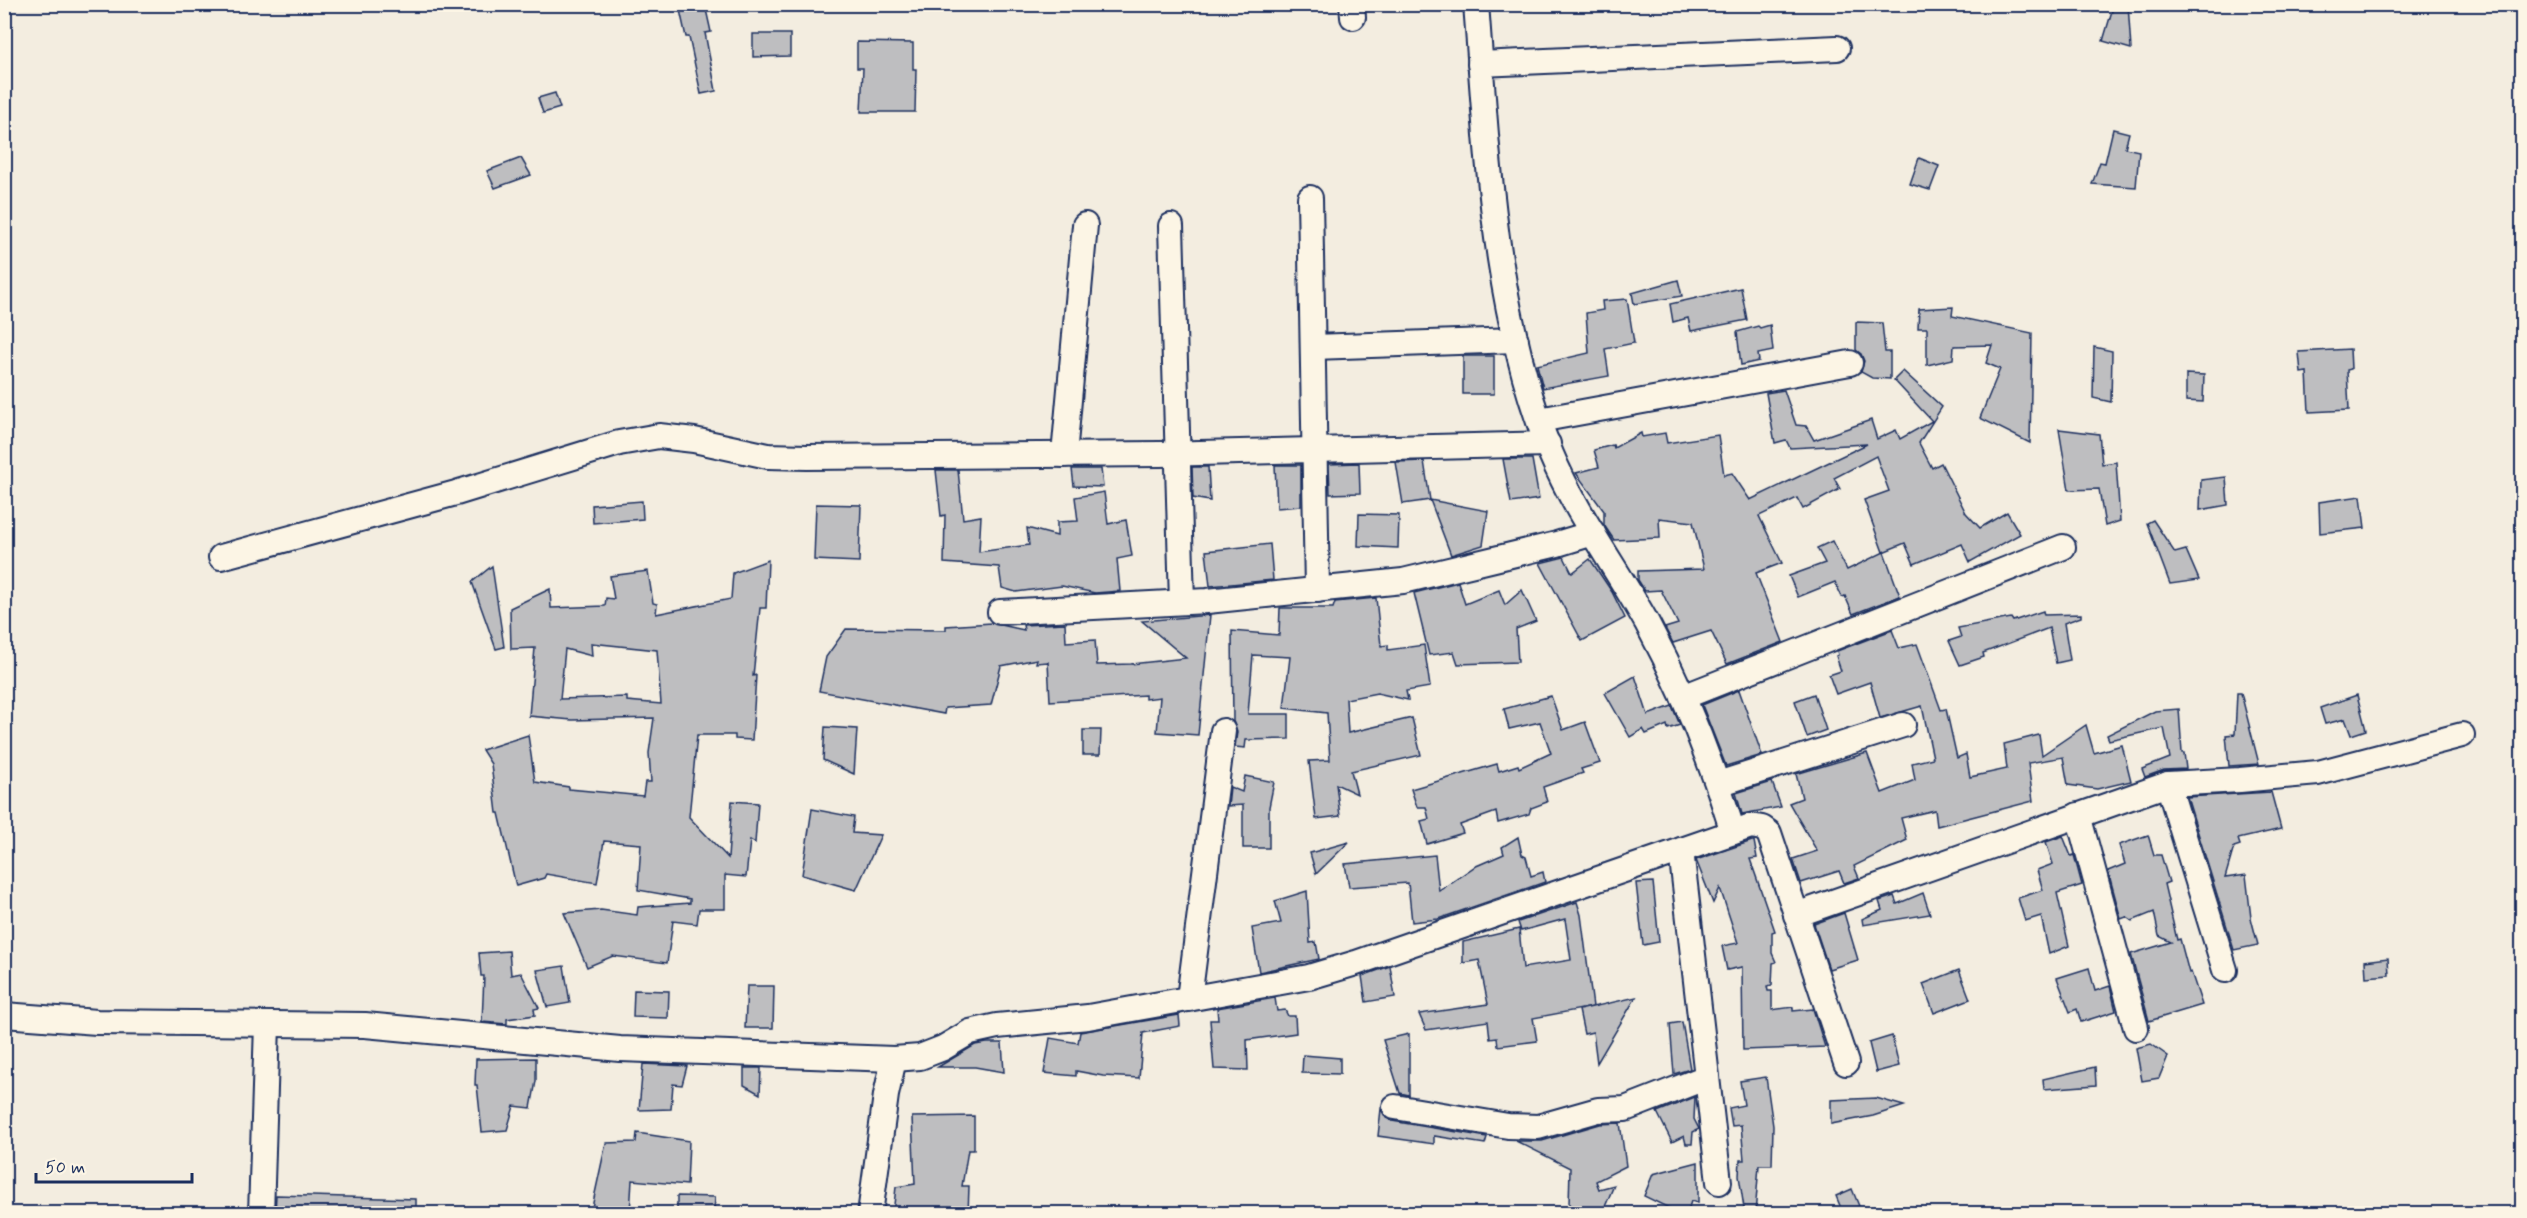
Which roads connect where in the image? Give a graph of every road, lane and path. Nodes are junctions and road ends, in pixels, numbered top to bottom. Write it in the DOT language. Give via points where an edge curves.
graph roads {
  1 [pos="1476,4"];
  2 [pos="1837,48"];
  3 [pos="1480,64"];
  4 [pos="1310,198"];
  5 [pos="1085,225"];
  6 [pos="1172,226"];
  7 [pos="1516,340"];
  8 [pos="1313,347"];
  9 [pos="1850,363"];
  10 [pos="1539,420"];
  11 [pos="1548,444"];
  12 [pos="1315,450"];
  13 [pos="1178,454"];
  14 [pos="1064,455"];
  15 [pos="1593,533"];
  16 [pos="2063,547"];
  17 [pos="221,557"];
  18 [pos="1317,590"];
  19 [pos="1182,602"];
  20 [pos="1000,612"];
  21 [pos="1683,697"];
  22 [pos="1903,724"];
  23 [pos="1223,731"];
  24 [pos="2462,735"];
  25 [pos="1718,784"];
  26 [pos="2168,784"];
  27 [pos="2078,816"];
  28 [pos="1733,832"];
  29 [pos="1681,850"];
  30 [pos="1796,915"];
  31 [pos="2225,970"];
  32 [pos="1190,999"];
  33 [pos="4,1015"];
  34 [pos="267,1024"];
  35 [pos="2136,1029"];
  36 [pos="894,1059"];
  37 [pos="1846,1063"];
  38 [pos="1707,1077"];
  39 [pos="1395,1107"];
  40 [pos="1719,1182"];
  41 [pos="261,1214"];
  42 [pos="870,1214"];
  1 -- 3 [label="street"];
  2 -- 3 [label="street"];
  3 -- 7 [label="street" via="1491,207"];
  4 -- 8 [label="street"];
  5 -- 14 [label="street"];
  6 -- 13 [label="street"];
  7 -- 8 [label="street"];
  7 -- 10 [label="street"];
  8 -- 12 [label="street"];
  9 -- 10 [label="street"];
  10 -- 11 [label="street"];
  11 -- 12 [label="street"];
  11 -- 15 [label="street"];
  12 -- 13 [label="street"];
  12 -- 18 [label="street"];
  13 -- 14 [label="street"];
  13 -- 19 [label="street"];
  14 -- 17 [label="street" via="768,456 659,436 618,443 456,493"];
  15 -- 18 [label="street" via="1403,581"];
  15 -- 21 [label="street" via="1646,622"];
  16 -- 21 [label="street"];
  18 -- 19 [label="street"];
  19 -- 20 [label="street"];
  21 -- 25 [label="street"];
  22 -- 25 [label="street"];
  23 -- 32 [label="street"];
  24 -- 26 [label="street" via="2318,773"];
  25 -- 28 [label="street"];
  26 -- 27 [label="street"];
  26 -- 31 [label="street"];
  27 -- 30 [label="street"];
  27 -- 35 [label="street"];
  28 -- 29 [label="street"];
  28 -- 30 [label="street" via="1750,826 1769,833"];
  29 -- 32 [label="street" via="1356,963 1308,977"];
  29 -- 38 [label="street"];
  30 -- 37 [label="street"];
  32 -- 36 [label="street" via="1088,1017 997,1026 970,1032 920,1057"];
  33 -- 34 [label="street" via="97,1022"];
  34 -- 36 [label="street" via="365,1025 620,1049"];
  34 -- 41 [label="street"];
  36 -- 42 [label="street"];
  38 -- 39 [label="street" via="1625,1108 1598,1110 1538,1127 1508,1126"];
  38 -- 40 [label="street"];
}
